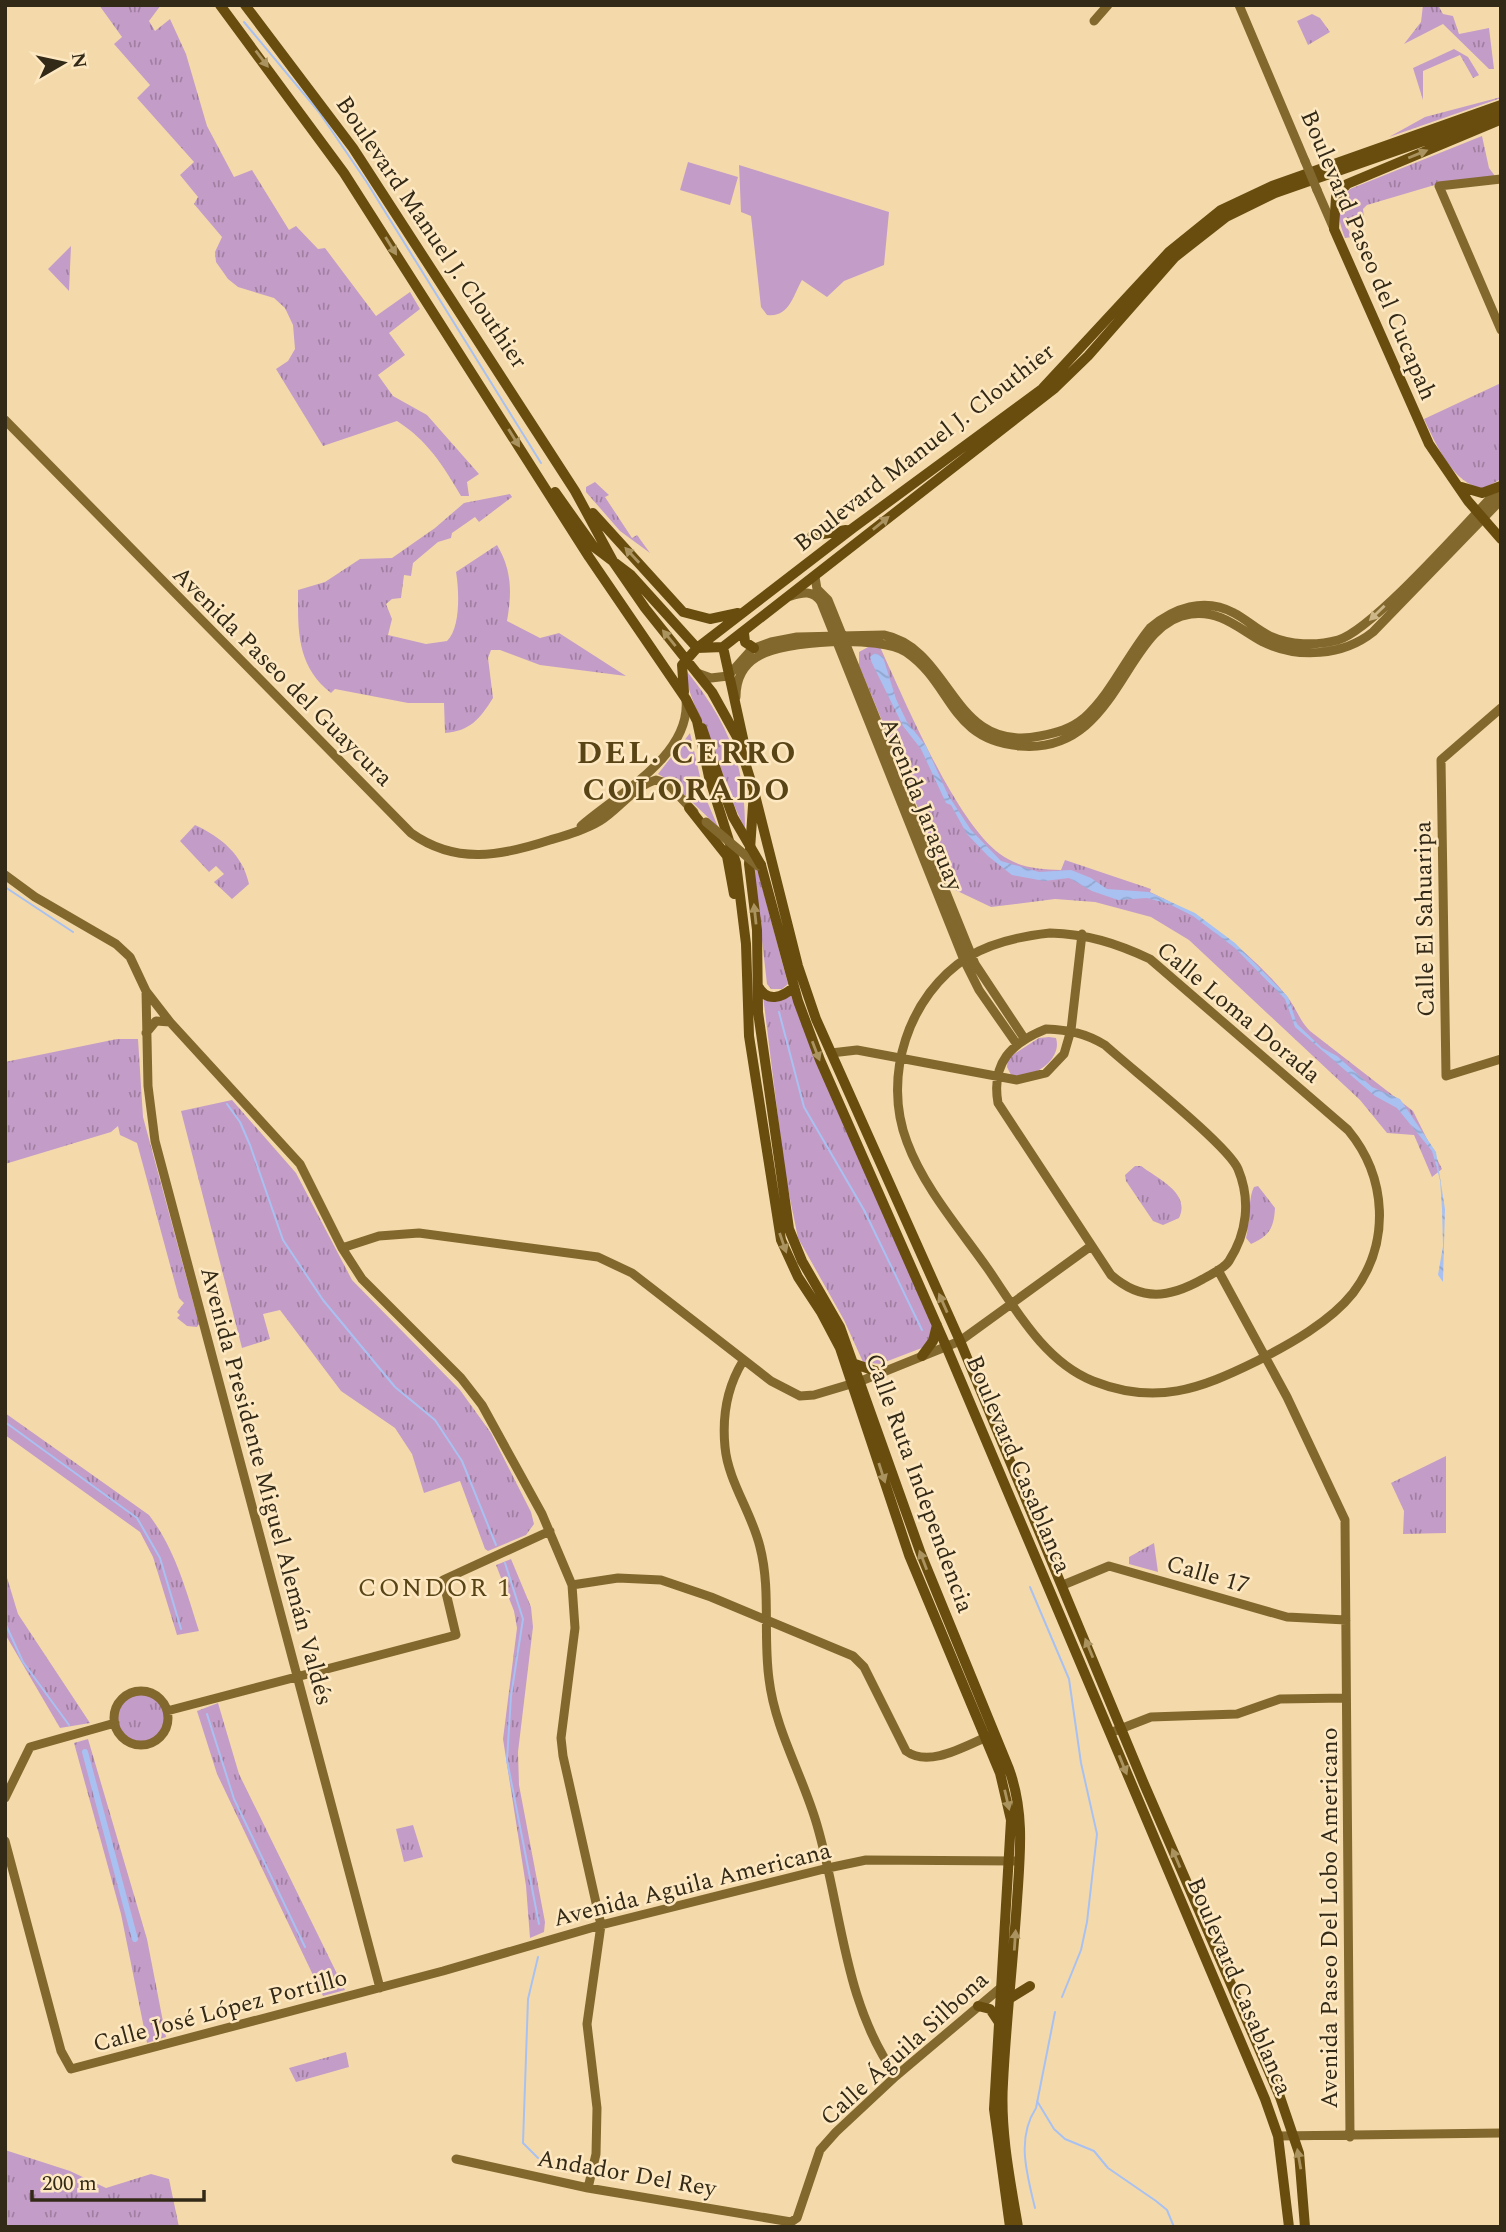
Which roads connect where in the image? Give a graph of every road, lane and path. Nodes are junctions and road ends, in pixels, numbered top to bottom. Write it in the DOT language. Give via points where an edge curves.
graph roads {
  1 [pos="220,5"];
  2 [pos="245,5"];
  3 [pos="1108,5"];
  4 [pos="1239,5"];
  5 [pos="1094,21"];
  6 [pos="1501,105"];
  7 [pos="1501,114"];
  8 [pos="1501,120"];
  9 [pos="1501,179"];
  10 [pos="1334,229"];
  11 [pos="1501,330"];
  12 [pos="5,421"];
  13 [pos="541,481"];
  14 [pos="1456,484"];
  15 [pos="1501,487"];
  16 [pos="1501,500"];
  17 [pos="582,503"];
  18 [pos="1480,515"];
  19 [pos="853,528"];
  20 [pos="812,536"];
  21 [pos="1501,539"];
  22 [pos="614,563"];
  23 [pos="814,577"];
  24 [pos="819,595"];
  25 [pos="791,596"];
  26 [pos="752,607"];
  27 [pos="831,608"];
  28 [pos="744,633"];
  29 [pos="864,639"];
  30 [pos="839,640"];
  31 [pos="723,647"];
  32 [pos="697,648"];
  33 [pos="754,648"];
  34 [pos="685,658"];
  35 [pos="855,669"];
  36 [pos="696,672"];
  37 [pos="729,677"];
  38 [pos="686,699"];
  39 [pos="736,706"];
  40 [pos="1501,708"];
  41 [pos="697,721"];
  42 [pos="744,757"];
  43 [pos="754,791"];
  44 [pos="689,808"];
  45 [pos="578,830"];
  46 [pos="761,869"];
  47 [pos="5,875"];
  48 [pos="743,915"];
  49 [pos="1082,934"];
  50 [pos="747,957"];
  51 [pos="968,958"];
  52 [pos="757,982"];
  53 [pos="793,986"];
  54 [pos="146,991"];
  55 [pos="170,1022"];
  56 [pos="1070,1030"];
  57 [pos="145,1035"];
  58 [pos="1020,1040"];
  59 [pos="831,1053"];
  60 [pos="901,1057"];
  61 [pos="1501,1059"];
  62 [pos="999,1076"];
  63 [pos="771,1111"];
  64 [pos="1091,1246"];
  65 [pos="342,1248"];
  66 [pos="1218,1270"];
  67 [pos="1011,1302"];
  68 [pos="937,1325"];
  69 [pos="960,1341"];
  70 [pos="946,1346"];
  71 [pos="922,1356"];
  72 [pos="1265,1357"];
  73 [pos="743,1360"];
  74 [pos="855,1364"];
  75 [pos="880,1374"];
  76 [pos="857,1383"];
  77 [pos="866,1395"];
  78 [pos="550,1531"];
  79 [pos="572,1585"];
  80 [pos="1063,1585"];
  81 [pos="1346,1620"];
  82 [pos="766,1621"];
  83 [pos="298,1676"];
  84 [pos="1346,1698"];
  85 [pos="167,1711"];
  86 [pos="115,1723"];
  87 [pos="1121,1728"];
  88 [pos="1110,1733"];
  89 [pos="990,1735"];
  90 [pos="5,1798"];
  91 [pos="5,1840"];
  92 [pos="1015,1861"];
  93 [pos="828,1868"];
  94 [pos="601,1924"];
  95 [pos="1011,1979"];
  96 [pos="1030,1986"];
  97 [pos="380,1987"];
  98 [pos="1000,1988"];
  99 [pos="1009,1999"];
  100 [pos="978,2006"];
  101 [pos="998,2021"];
  102 [pos="896,2076"];
  103 [pos="1501,2133"];
  104 [pos="1278,2136"];
  105 [pos="1294,2136"];
  106 [pos="1350,2137"];
  107 [pos="456,2159"];
  108 [pos="588,2188"];
  109 [pos="791,2222"];
  110 [pos="1010,2227"];
  111 [pos="1018,2227"];
  112 [pos="1289,2227"];
  113 [pos="1304,2227"];
  1 -- 13 [label="main road, Boulevard Manuel J. Clouthier, one-way" via="346,177"];
  2 -- 17 [label="main road, Boulevard Manuel J. Clouthier" via="353,148"];
  3 -- 5 [label="street"];
  4 -- 10 [label="street, Boulevard Paseo del Cucapah, bridge"];
  6 -- 19 [label="main road, Boulevard Manuel J. Clouthier" via="1284,181 1221,210 1169,252 1042,389"];
  23 -- 7 [label="main road, Boulevard Manuel J. Clouthier, one-way" via="1061,383 1175,257 1214,224 1275,193"];
  10 -- 8 [label="main road, one-way" via="1336,197 1348,184"];
  9 -- 11 [label="street" via="1439,186"];
  10 -- 14 [label="main road, Boulevard Paseo del Cucapah" via="1415,415"];
  12 -- 45 [label="street, Avenida Paseo del Guaycura" via="421,840 457,854 479,856 501,854"];
  13 -- 22 [label="main road, Boulevard Manuel J. Clouthier" via="553,490 594,547"];
  13 -- 38 [label="main road, Boulevard Manuel J. Clouthier"];
  14 -- 15 [label="main road" via="1482,493"];
  14 -- 18 [label="main road, Boulevard Paseo del Cucapah"];
  15 -- 18 [label="street"];
  16 -- 18 [label="street"];
  17 -- 22 [label="main road, Boulevard Manuel J. Clouthier"];
  26 -- 17 [label="main road, one-way" via="718,619 695,618 683,612"];
  18 -- 21 [label="main road, Boulevard Paseo del Cucapah"];
  18 -- 29 [label="street" via="1364,625 1336,641 1286,641 1212,606 1184,608 1164,616 1145,634 1089,713 1074,726 1048,734 1016,737 986,730 970,718 912,648 894,637"];
  19 -- 20 [label="main road"];
  19 -- 26 [label="main road, Boulevard Manuel J. Clouthier"];
  22 -- 32 [label="main road, Boulevard Manuel J. Clouthier" via="631,575"];
  34 -- 22 [label="main road, Boulevard Manuel J. Clouthier, one-way"];
  23 -- 24 [label="street, Avenida Jaraguay"];
  23 -- 25 [label="main road, Boulevard Manuel J. Clouthier"];
  24 -- 25 [label="street"];
  24 -- 27 [label="street, Avenida Jaraguay"];
  24 -- 30 [label="street, Avenida Jaraguay"];
  25 -- 28 [label="main road, Boulevard Manuel J. Clouthier"];
  26 -- 32 [label="main road, Boulevard Manuel J. Clouthier"];
  27 -- 29 [label="street" via="842,624"];
  27 -- 30 [label="street, Avenida Jaraguay"];
  28 -- 31 [label="main road, Boulevard Manuel J. Clouthier"];
  28 -- 33 [label="main road" via="745,642"];
  29 -- 30 [label="street"];
  29 -- 35 [label="street" via="855,649"];
  30 -- 33 [label="street" via="780,639"];
  30 -- 35 [label="street, Avenida Jaraguay"];
  30 -- 39 [label="street" via="781,647 757,656 741,671"];
  30 -- 51 [label="street, Avenida Jaraguay"];
  31 -- 32 [label="main road"];
  31 -- 37 [label="main road"];
  32 -- 34 [label="main road, Boulevard Manuel J. Clouthier"];
  33 -- 37 [label="street"];
  34 -- 36 [label="main road, Boulevard Manuel J. Clouthier"];
  34 -- 38 [label="main road, Boulevard Manuel J. Clouthier" via="681,678"];
  35 -- 51 [label="street, Avenida Jaraguay"];
  36 -- 37 [label="street" via="712,678"];
  36 -- 42 [label="main road, Boulevard Manuel J. Clouthier" via="731,723"];
  37 -- 39 [label="main road"];
  38 -- 41 [label="main road, Boulevard Manuel J. Clouthier"];
  38 -- 45 [label="street, Avenida Paseo del Guaycura" via="685,724 663,755 631,788"];
  39 -- 42 [label="main road"];
  40 -- 61 [label="street, Calle El Sahuaripa" via="1441,760 1446,1076"];
  41 -- 46 [label="main road, Boulevard Casablanca, bridge" via="733,817"];
  41 -- 48 [label="main road, Boulevard Manuel J. Clouthier" via="731,844"];
  42 -- 43 [label="main road, Calle Ruta Independencia"];
  52 -- 43 [label="main road, Calle Ruta Independencia, one-way" via="749,863"];
  43 -- 59 [label="main road, Boulevard Casablanca" via="804,985"];
  44 -- 45 [label="street, Avenida Paseo del Guaycura" via="667,783 656,780 600,821"];
  44 -- 46 [label="street, Avenida Paseo del Guaycura, bridge"];
  44 -- 48 [label="main road" via="727,856"];
  46 -- 53 [label="main road, Boulevard Casablanca"];
  47 -- 54 [label="street" via="123,949"];
  48 -- 50 [label="main road, Calle Ruta Independencia"];
  49 -- 51 [label="street, Calle Loma Dorada" via="1024,936"];
  49 -- 56 [label="street"];
  49 -- 72 [label="street, Calle Loma Dorada" via="1118,943 1150,959 1348,1129 1367,1157 1379,1195 1380,1217 1379,1239 1363,1280 1337,1311"];
  50 -- 63 [label="main road" via="755,1053"];
  50 -- 76 [label="main road, Calle Ruta Independencia, one-way" via="749,1035 779,1231 797,1277"];
  51 -- 58 [label="street, Avenida Jaraguay"];
  51 -- 60 [label="street, Calle Loma Dorada" via="921,1005"];
  52 -- 53 [label="main road" via="763,993 773,998"];
  52 -- 63 [label="main road, Calle Ruta Independencia"];
  53 -- 68 [label="main road, Boulevard Casablanca, one-way" via="820,1060"];
  54 -- 55 [label="street"];
  54 -- 57 [label="street, Avenida Presidente Miguel Alemán Valdés"];
  55 -- 57 [label="street" via="156,1021"];
  55 -- 65 [label="street" via="295,1157 313,1184"];
  56 -- 58 [label="street" via="1046,1029"];
  56 -- 62 [label="street" via="1064,1054 1046,1073 1017,1080"];
  56 -- 66 [label="street" via="1105,1045 1231,1157 1246,1196 1246,1216 1228,1264"];
  57 -- 83 [label="street, Avenida Presidente Miguel Alemán Valdés" via="155,1141"];
  58 -- 62 [label="street" via="1005,1055"];
  59 -- 60 [label="street" via="857,1050"];
  69 -- 59 [label="main road, Boulevard Casablanca, one-way"];
  60 -- 62 [label="street"];
  60 -- 67 [label="street, Calle Loma Dorada" via="897,1099 908,1146 929,1185"];
  62 -- 64 [label="street" via="996,1095 1001,1111"];
  63 -- 74 [label="main road, Calle Ruta Independencia" via="785,1212 794,1242"];
  64 -- 66 [label="street" via="1122,1284 1148,1296 1174,1294"];
  64 -- 67 [label="street"];
  65 -- 73 [label="street" via="379,1236 419,1233 598,1257 644,1282"];
  65 -- 78 [label="street" via="362,1279 482,1405"];
  66 -- 72 [label="street, Avenida Paseo Del Lobo Americano"];
  67 -- 69 [label="street"];
  67 -- 72 [label="street, Calle Loma Dorada" via="1045,1348 1074,1371 1140,1393 1200,1387"];
  68 -- 70 [label="main road, Boulevard Casablanca"];
  68 -- 71 [label="main road"];
  69 -- 70 [label="street"];
  69 -- 80 [label="main road, Boulevard Casablanca"];
  70 -- 71 [label="street"];
  70 -- 88 [label="main road, Boulevard Casablanca"];
  71 -- 75 [label="street"];
  72 -- 81 [label="street, Avenida Paseo Del Lobo Americano" via="1345,1520"];
  73 -- 76 [label="street" via="800,1396"];
  73 -- 82 [label="street" via="729,1390 723,1419 725,1450 760,1547"];
  74 -- 75 [label="main road"];
  74 -- 76 [label="main road, Calle Ruta Independencia"];
  75 -- 76 [label="street"];
  75 -- 77 [label="main road"];
  76 -- 77 [label="main road, Calle Ruta Independencia"];
  76 -- 89 [label="main road, Calle Ruta Independencia, one-way" via="909,1555"];
  89 -- 77 [label="main road, Calle Ruta Independencia, one-way"];
  78 -- 79 [label="street"];
  78 -- 83 [label="street" via="443,1580 456,1635"];
  79 -- 82 [label="street" via="618,1578 661,1580"];
  79 -- 94 [label="street" via="575,1628 561,1738"];
  80 -- 81 [label="street, Calle 17" via="1109,1566 1287,1617"];
  87 -- 80 [label="main road, Boulevard Casablanca, one-way"];
  81 -- 84 [label="street, Avenida Paseo Del Lobo Americano"];
  82 -- 89 [label="street" via="853,1657 864,1667 906,1751 915,1758 928,1759"];
  82 -- 93 [label="street" via="774,1708 817,1824"];
  83 -- 85 [label="street"];
  83 -- 97 [label="street, Avenida Presidente Miguel Alemán Valdés"];
  84 -- 87 [label="street" via="1280,1699 1237,1714 1151,1717"];
  84 -- 106 [label="street, Avenida Paseo Del Lobo Americano"];
  85 -- 86 [label="street" via="154,1694 132,1692 120,1701"];
  85 -- 86 [label="street" via="165,1731 150,1744 127,1741"];
  86 -- 90 [label="street" via="30,1747"];
  87 -- 88 [label="street"];
  105 -- 87 [label="main road, Boulevard Casablanca, one-way"];
  88 -- 104 [label="main road, Boulevard Casablanca, one-way"];
  89 -- 92 [label="main road, Calle Ruta Independencia" via="1019,1801 1022,1818"];
  91 -- 97 [label="street, Calle José López Portillo" via="58,2040 71,2069"];
  92 -- 93 [label="street, Avenida Aguila Americana" via="866,1860"];
  95 -- 92 [label="main road, Calle Ruta Independencia, one-way"];
  92 -- 98 [label="main road, Calle Ruta Independencia"];
  93 -- 94 [label="street, Avenida Aguila Americana"];
  93 -- 102 [label="street" via="841,1943 855,1989 881,2055"];
  94 -- 97 [label="street, Avenida Aguila Americana"];
  94 -- 108 [label="street" via="587,2024 597,2108 596,2154"];
  95 -- 98 [label="street, Calle Águila Silbona"];
  95 -- 99 [label="main road, Calle Ruta Independencia"];
  96 -- 99 [label="main road"];
  98 -- 100 [label="street, Calle Águila Silbona"];
  98 -- 101 [label="main road, Calle Ruta Independencia"];
  99 -- 111 [label="main road, Calle Ruta Independencia" via="1003,2107"];
  100 -- 101 [label="main road" via="992,2012"];
  100 -- 102 [label="street, Calle Águila Silbona"];
  101 -- 110 [label="main road, Calle Ruta Independencia" via="994,2109"];
  102 -- 109 [label="street, Calle Águila Silbona" via="820,2150 797,2218"];
  103 -- 106 [label="street"];
  104 -- 105 [label="street"];
  104 -- 112 [label="main road, Boulevard Casablanca"];
  105 -- 106 [label="street"];
  113 -- 105 [label="main road, Boulevard Casablanca, one-way" via="1301,2166"];
  107 -- 108 [label="street, Andador Del Rey"];
  108 -- 109 [label="street, Andador Del Rey"];
}
